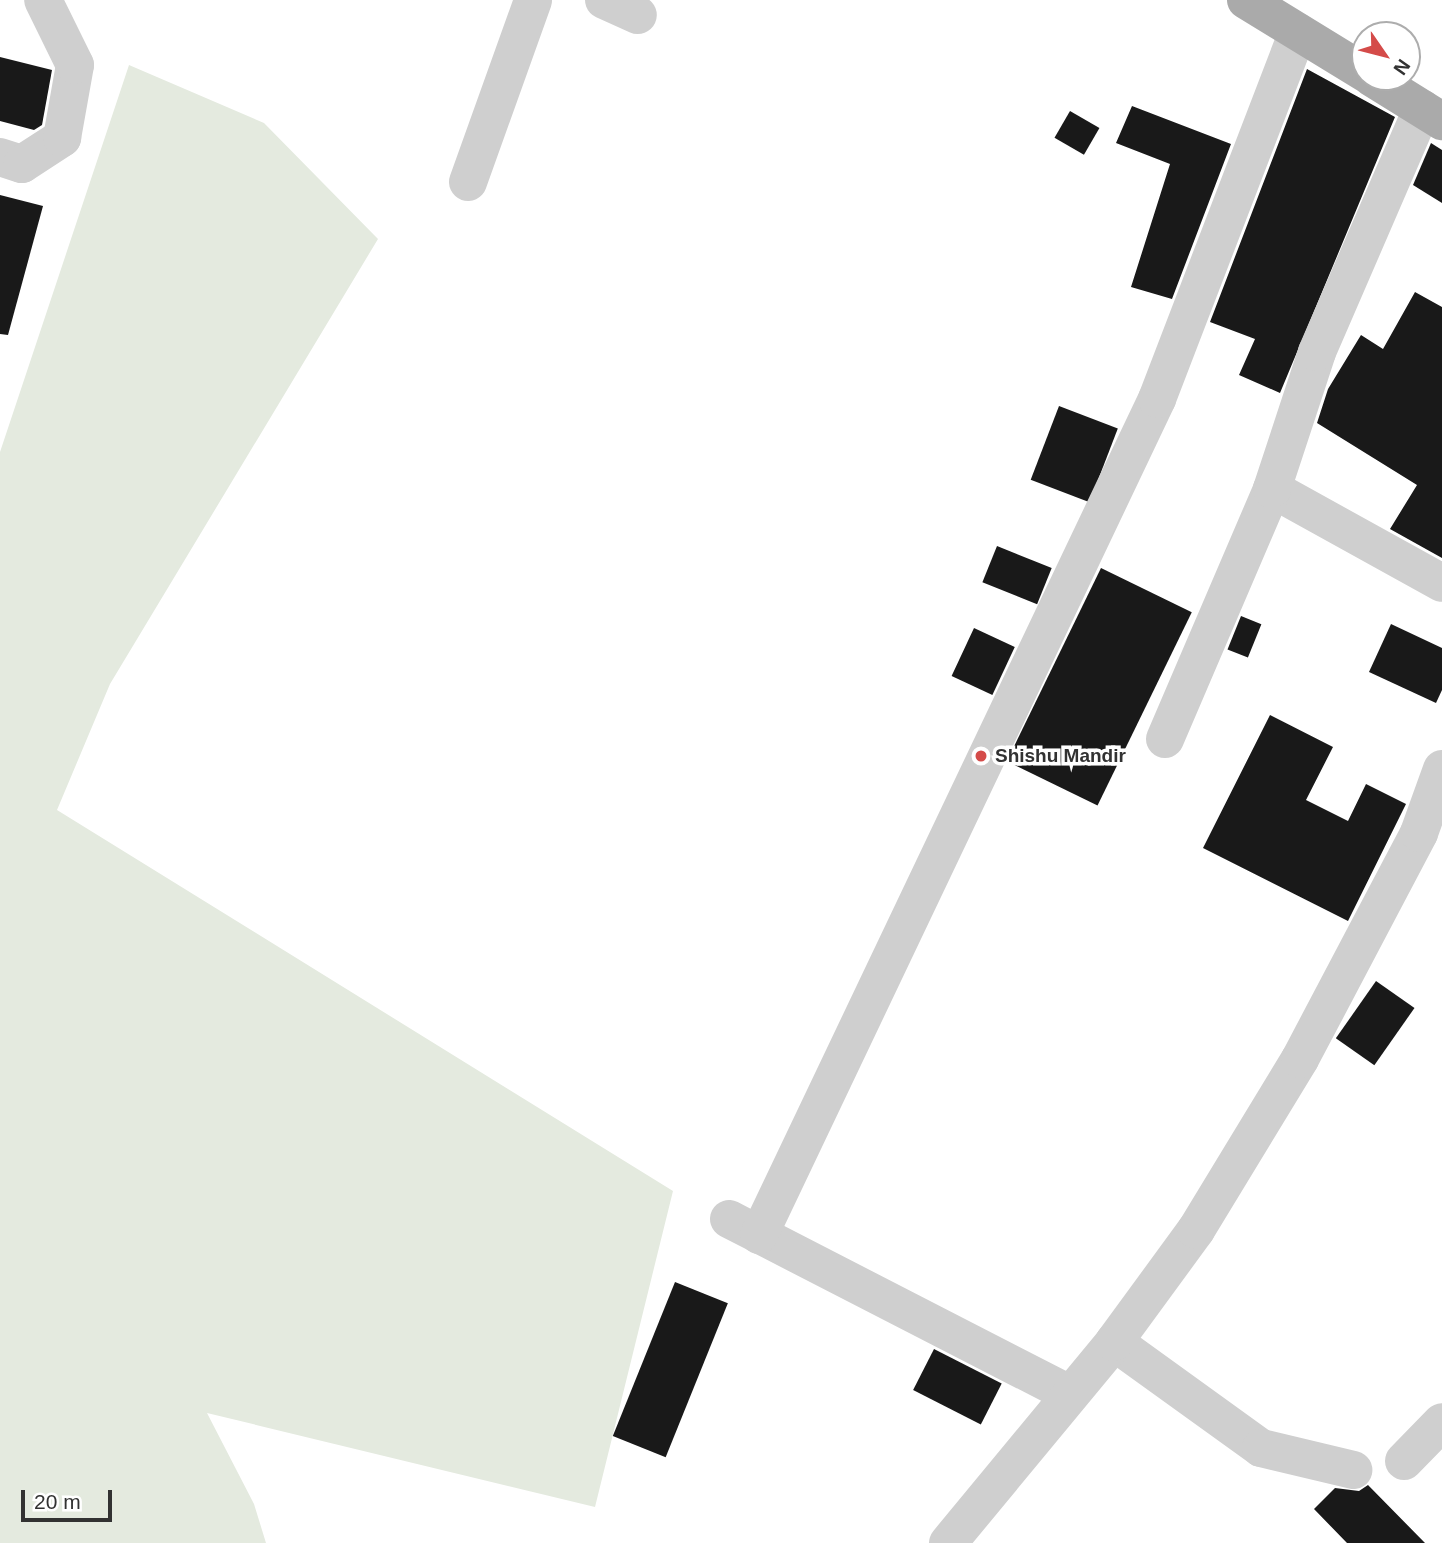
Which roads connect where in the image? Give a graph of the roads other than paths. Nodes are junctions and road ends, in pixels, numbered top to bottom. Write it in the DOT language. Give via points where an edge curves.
graph roads {
  1 [pos="43,0"];
  2 [pos="533,0"];
  3 [pos="604,0"];
  4 [pos="1246,0"];
  5 [pos="638,15"];
  6 [pos="1298,32"];
  7 [pos="1351,65"];
  8 [pos="1393,91"];
  9 [pos="1432,115"];
  10 [pos="0,157"];
  11 [pos="468,182"];
  12 [pos="1272,489"];
  13 [pos="1442,583"];
  14 [pos="1165,739"];
  15 [pos="1442,769"];
  16 [pos="1114,1342"];
  17 [pos="1068,1393"];
  18 [pos="1442,1422"];
  19 [pos="1404,1461"];
  20 [pos="1353,1470"];
  21 [pos="948,1543"];
  1 -- 10 [label="street" via="75,65 62,138 22,164"];
  2 -- 11 [label="street"];
  3 -- 5 [label="street"];
  4 -- 6 [label="main road"];
  6 -- 7 [label="main road"];
  6 -- 17 [label="street" via="1157,399 744,1227"];
  8 -- 9 [label="main road"];
  9 -- 12 [label="street" via="1317,352"];
  12 -- 13 [label="street"];
  12 -- 14 [label="street"];
  15 -- 16 [label="street" via="1419,833 1300,1059 1196,1230"];
  16 -- 17 [label="street"];
  16 -- 20 [label="street" via="1261,1448"];
  17 -- 21 [label="street"];
  18 -- 19 [label="street"];
}
